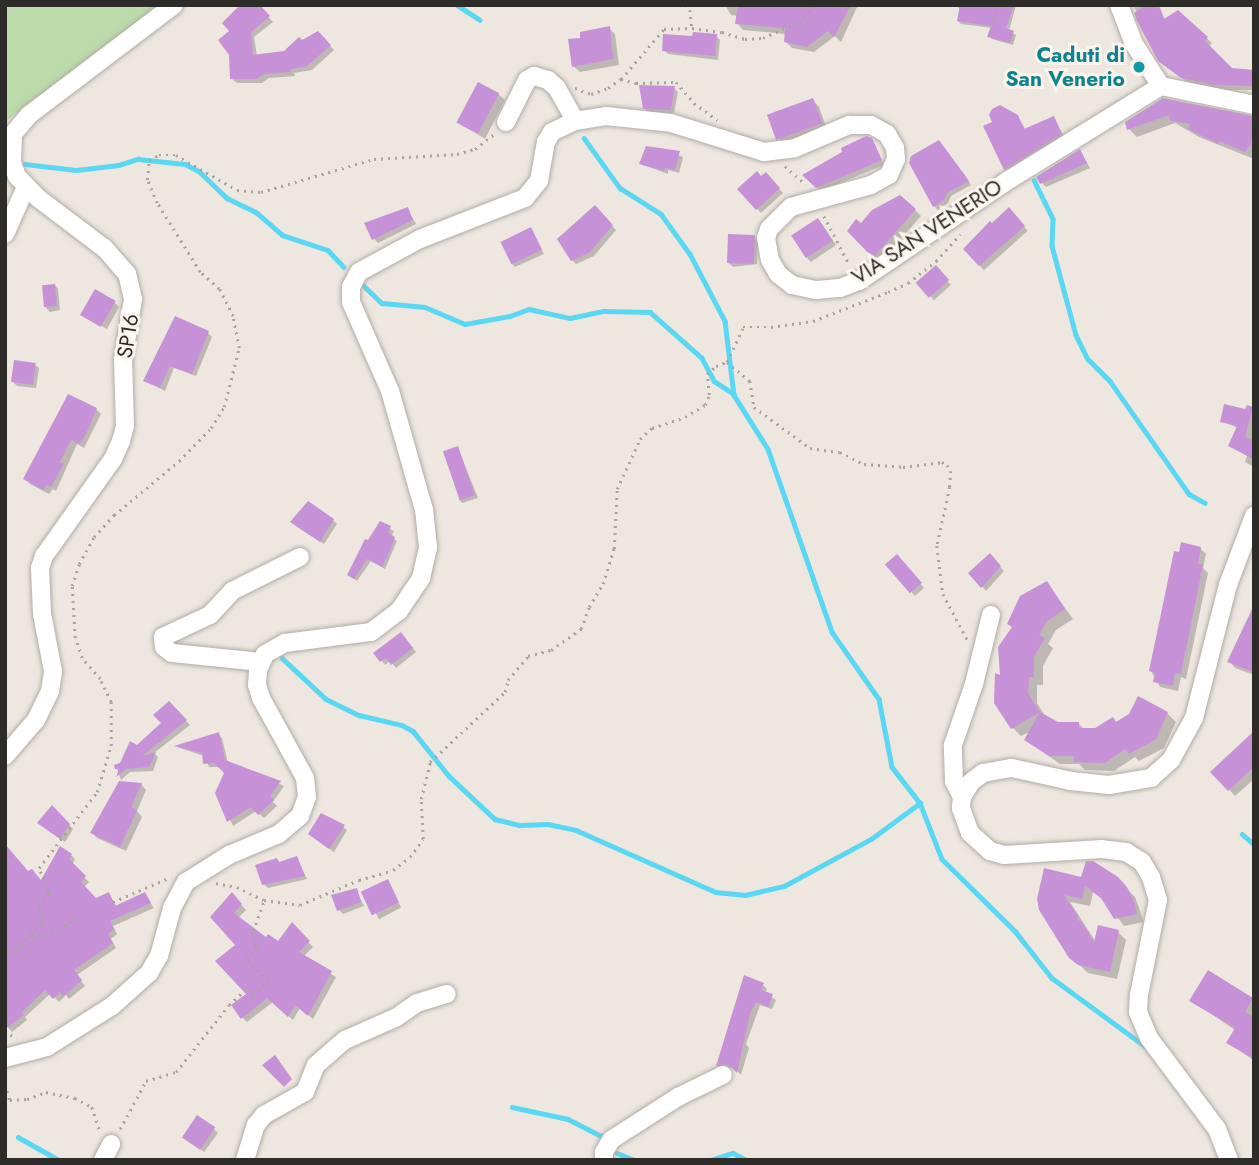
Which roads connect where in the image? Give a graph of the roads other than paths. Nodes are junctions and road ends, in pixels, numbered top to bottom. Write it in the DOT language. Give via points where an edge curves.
graph roads {
  1 [pos="174,5"];
  2 [pos="1119,5"];
  3 [pos="1161,86"];
  4 [pos="1254,105"];
  5 [pos="575,121"];
  6 [pos="506,122"];
  7 [pos="26,187"];
  8 [pos="5,234"];
  9 [pos="1254,516"];
  10 [pos="300,557"];
  11 [pos="991,615"];
  12 [pos="261,662"];
  13 [pos="5,756"];
  14 [pos="962,797"];
  15 [pos="447,994"];
  16 [pos="5,1058"];
  17 [pos="723,1075"];
  18 [pos="245,1160"];
  19 [pos="604,1160"];
  20 [pos="1228,1160"];
  1 -- 7 [label="street, SP16 / SP16" via="16,127 12,163"];
  2 -- 3 [label="street" via="1135,44"];
  3 -- 4 [label="street"];
  3 -- 5 [label="street, VIA SAN VENERIO" via="1007,181 859,281 829,290 792,285 778,274 770,260 769,229 791,207 883,181 896,159 892,141 883,131 871,125 849,125 795,148 764,152 671,123 606,116"];
  5 -- 6 [label="street" via="557,88 539,76 527,80"];
  5 -- 12 [label="street, VIA SAN VENERIO" via="552,132 541,155 539,181 525,198 409,244 353,279 354,313 390,391 424,510 428,537 425,565 411,595 385,624 350,636 285,643 272,648"];
  7 -- 8 [label="street"];
  7 -- 13 [label="street, SP16 / SP16" via="104,248 127,274 133,299 123,360 125,426 121,441 44,556 40,568 42,614 53,671 50,691 36,720"];
  9 -- 14 [label="street" via="1228,585 1194,718 1171,760 1151,778 1109,785 1003,769 984,773 971,782"];
  10 -- 12 [label="street" via="232,591 210,615 163,637 164,647 172,653"];
  11 -- 14 [label="street" via="953,745 954,781"];
  12 -- 16 [label="street" via="257,685 261,698 300,766 307,788 304,807 293,825 229,855 204,876 181,887 159,956 149,973 112,1006 47,1047"];
  14 -- 20 [label="street" via="970,833 990,851 1004,855 1102,849 1126,852 1142,862 1158,900 1139,995 1142,1024 1217,1129"];
  15 -- 18 [label="street" via="417,1003 337,1046 316,1065 306,1092 264,1115"];
  17 -- 19 [label="street" via="678,1097 611,1140"];
}
